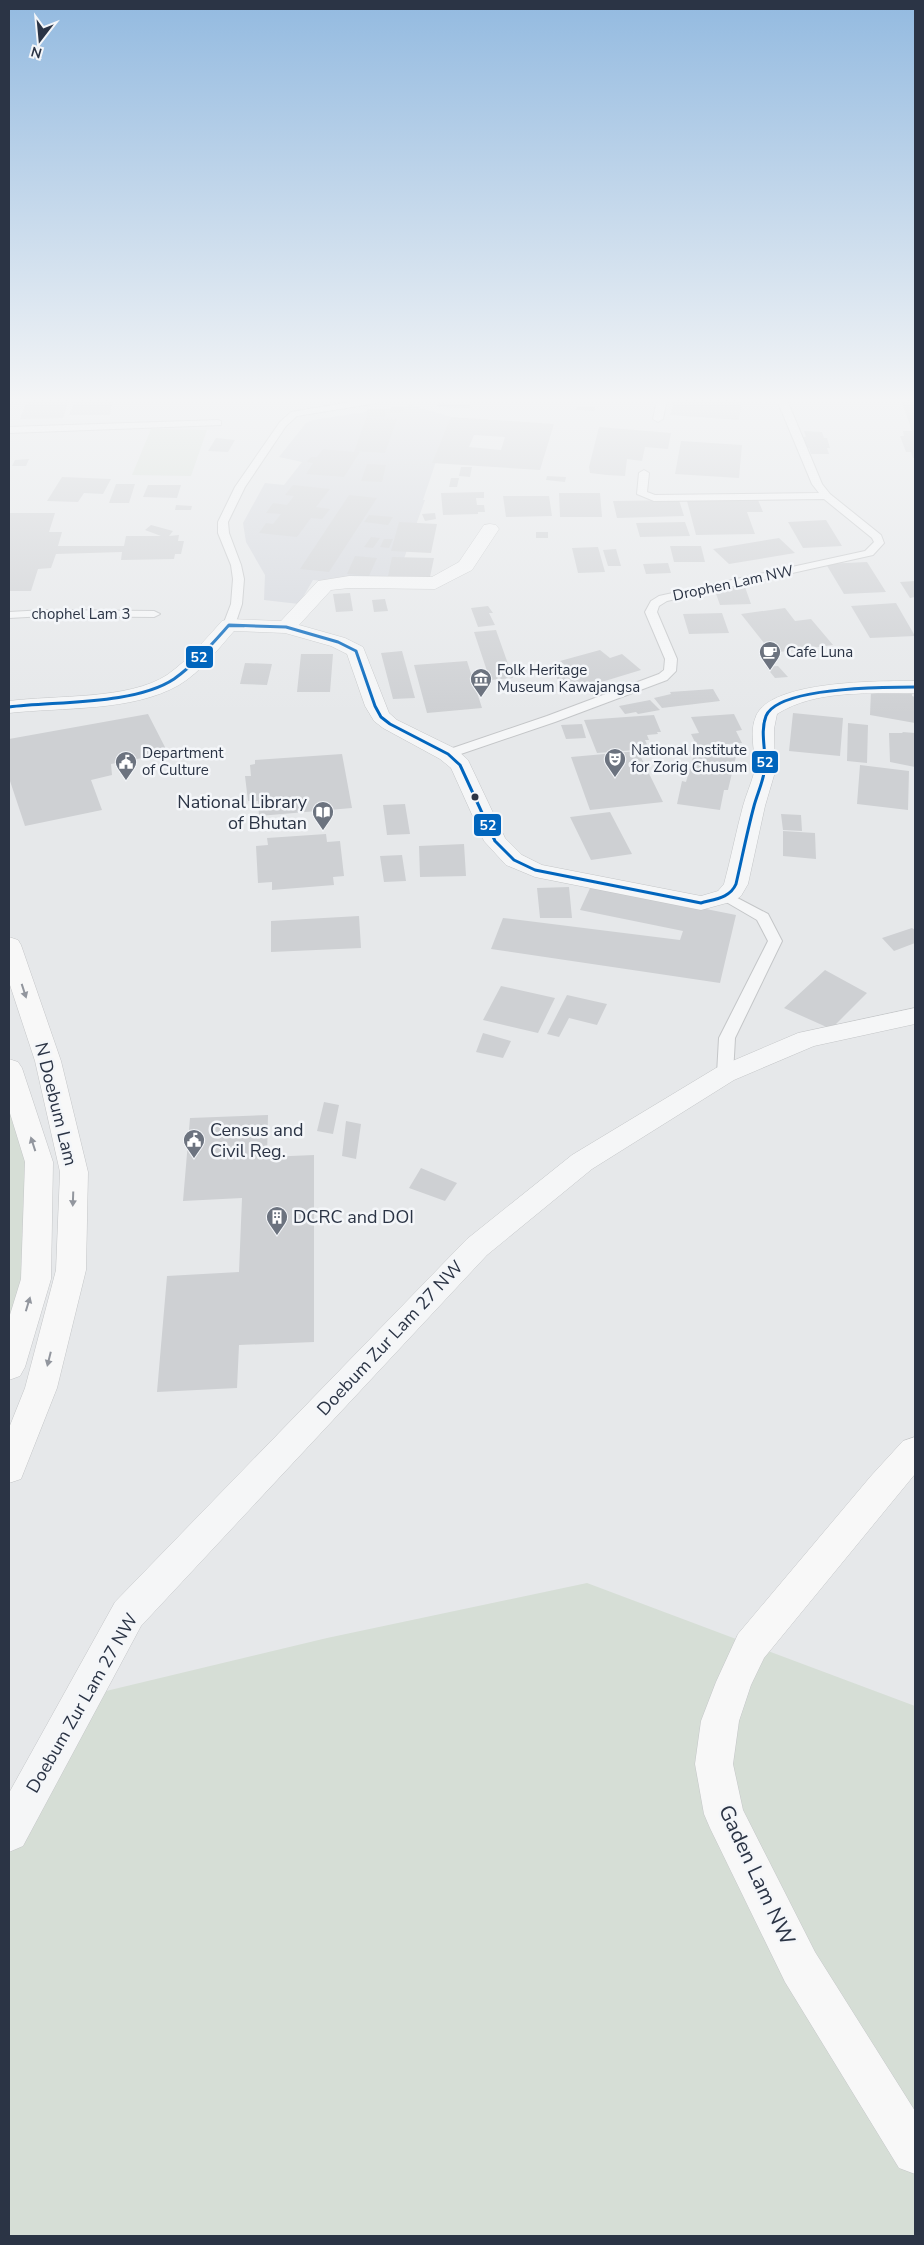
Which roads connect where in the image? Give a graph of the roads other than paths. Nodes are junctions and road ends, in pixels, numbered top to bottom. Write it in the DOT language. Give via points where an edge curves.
graph roads {
  1 [pos="229,505"];
  2 [pos="837,505"];
  3 [pos="490,529"];
  4 [pos="154,614"];
  5 [pos="9,615"];
  6 [pos="229,625"];
  7 [pos="286,626"];
  8 [pos="915,687"];
  9 [pos="15,704"];
  10 [pos="448,754"];
  11 [pos="726,896"];
  12 [pos="9,945"];
  13 [pos="915,1016"];
  14 [pos="9,1068"];
  15 [pos="725,1074"];
  16 [pos="9,1367"];
  17 [pos="915,1451"];
  18 [pos="9,1469"];
  19 [pos="9,1832"];
  20 [pos="915,2152"];
  1 -- 6 [label="lane" via="222,523 237,566 238,585"];
  2 -- 10 [label="lane, Drophen Lam NW" via="877,537 879,543 876,548 869,553 668,596 652,606 651,612 671,660 670,671 551,719"];
  3 -- 7 [label="street" via="466,566 435,583 349,582 325,585"];
  4 -- 5 [label="lane, chophel Lam 3"];
  6 -- 7 [label="street"];
  6 -- 9 [label="street" via="197,660 172,680 134,695 85,703"];
  7 -- 10 [label="street" via="356,651 381,717"];
  8 -- 11 [label="street" via="850,689 797,697 771,708 766,714 764,734 765,772 736,884"];
  10 -- 11 [label="street" via="466,775 495,841 524,866 625,890 701,903"];
  11 -- 15 [label="lane" via="763,917 775,941 727,1038"];
  12 -- 18 [label="main road, N Doebum Lam, one-way" via="48,1061 74,1172 71,1270 41,1388"];
  13 -- 15 [label="street, Doebum Zur Lam 27 NW" via="807,1039"];
  16 -- 14 [label="main road, N Doebum Lam, one-way" via="36,1279 38,1162"];
  15 -- 19 [label="street, Doebum Zur Lam 27 NW" via="582,1162 477,1247 128,1614"];
  17 -- 20 [label="main road, Gaden Lam NW" via="751,1646 720,1721 714,1764 724,1814 800,1968"];
}
